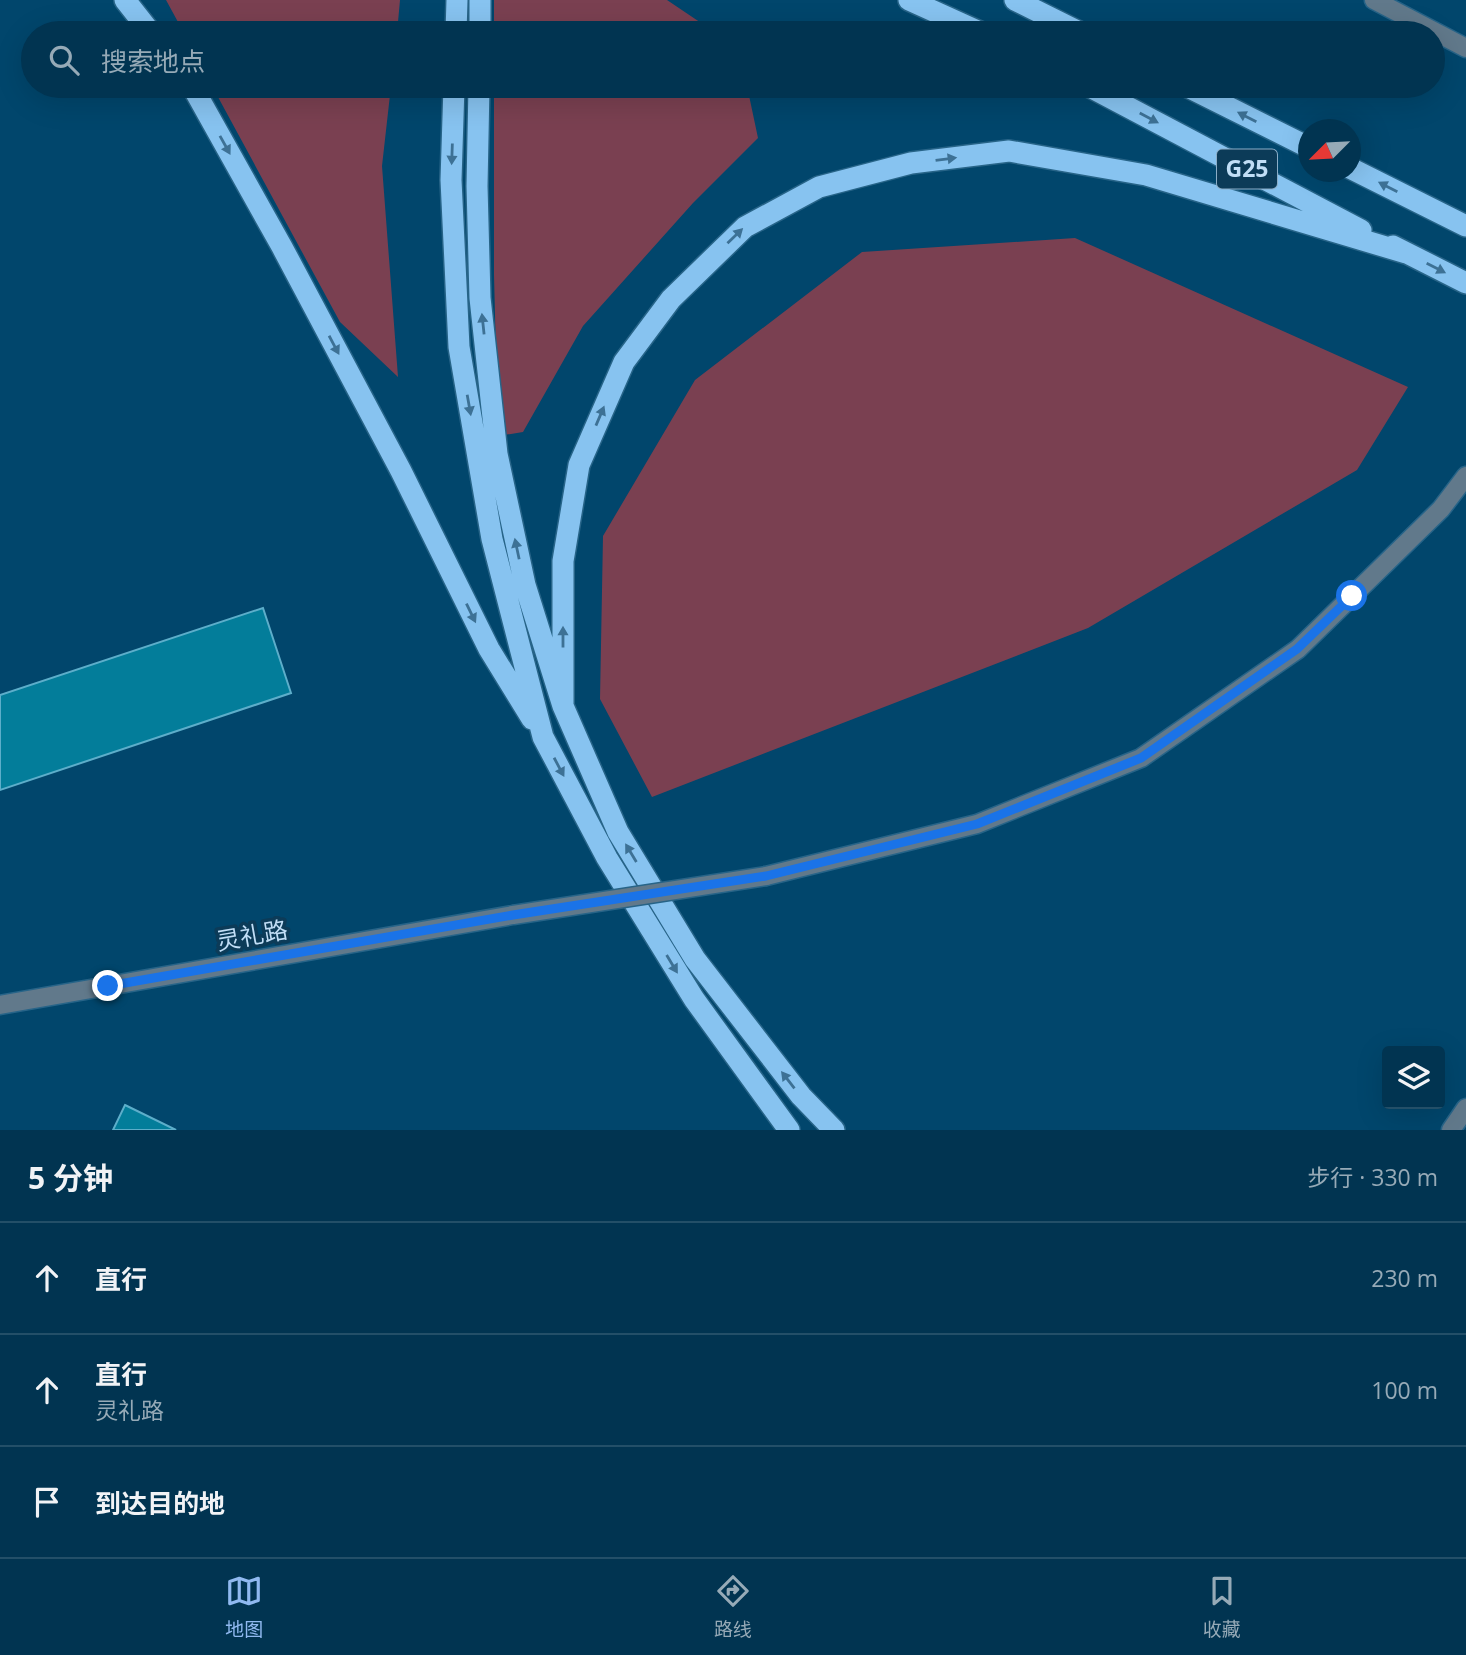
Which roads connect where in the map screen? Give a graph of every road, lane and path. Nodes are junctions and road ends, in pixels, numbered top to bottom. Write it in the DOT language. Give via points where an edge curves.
graph roads {
  1 [pos="125,0"];
  2 [pos="457,0"];
  3 [pos="480,0"];
  4 [pos="909,0"];
  5 [pos="1015,0"];
  6 [pos="1374,0"];
  7 [pos="142,21"];
  8 [pos="456,21"];
  9 [pos="480,21"];
  10 [pos="955,21"];
  11 [pos="1057,21"];
  12 [pos="1414,21"];
  13 [pos="1445,37"];
  14 [pos="1466,48"];
  15 [pos="199,98"];
  16 [pos="454,98"];
  17 [pos="479,98"];
  18 [pos="1111,98"];
  19 [pos="1210,98"];
  20 [pos="1298,142"];
  21 [pos="1361,174"];
  22 [pos="1466,226"];
  23 [pos="1406,253"];
  24 [pos="1466,283"];
  25 [pos="1466,476"];
  26 [pos="563,706"];
  27 [pos="543,737"];
  28 [pos="0,1005"];
  29 [pos="1466,1108"];
  30 [pos="789,1130"];
  31 [pos="834,1130"];
  32 [pos="1451,1130"];
  1 -- 7 [label="highway"];
  2 -- 8 [label="highway"];
  3 -- 9 [label="highway"];
  4 -- 10 [label="highway"];
  5 -- 11 [label="highway"];
  6 -- 12 [label="street"];
  13 -- 14 [label="street"];
  15 -- 27 [label="highway, one-way" via="401,471 489,649"];
  16 -- 27 [label="highway, one-way" via="451,180 459,347 492,539"];
  26 -- 17 [label="highway, one-way" via="525,585 497,454 480,298"];
  18 -- 23 [label="highway, G25, one-way"];
  20 -- 19 [label="highway, G25, one-way"];
  22 -- 21 [label="highway, one-way"];
  23 -- 24 [label="highway, G25, one-way"];
  26 -- 23 [label="highway, one-way" via="563,561 579,465 624,362 671,299 745,227 819,187 911,163 1009,151 1146,175"];
  25 -- 28 [label="street, 灵礼路, bridge" via="1441,509 1297,649 1141,758 977,824 766,876 513,915"];
  31 -- 26 [label="highway, one-way" via="801,1096 695,959 618,832"];
  27 -- 30 [label="highway, one-way" via="607,858 694,999"];
  29 -- 32 [label="street"];
}
